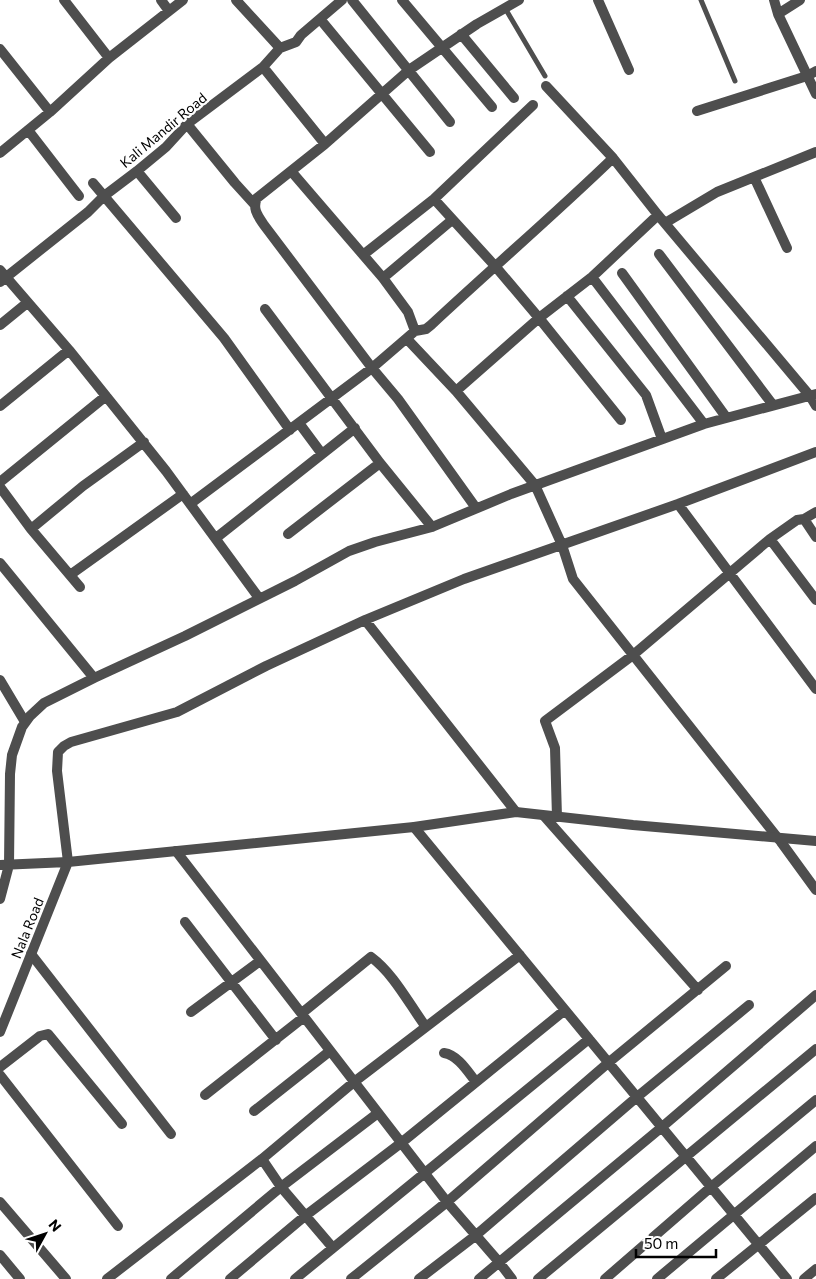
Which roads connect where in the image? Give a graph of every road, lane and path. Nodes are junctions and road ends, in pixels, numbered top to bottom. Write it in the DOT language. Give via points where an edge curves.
graph roads {
  1 [pos="64,0"];
  2 [pos="160,0"];
  3 [pos="183,0"];
  4 [pos="236,0"];
  5 [pos="342,0"];
  6 [pos="352,0"];
  7 [pos="402,0"];
  8 [pos="519,0"];
  9 [pos="598,0"];
  10 [pos="701,0"];
  11 [pos="774,0"];
  12 [pos="800,0"];
  13 [pos="505,8"];
  14 [pos="169,11"];
  15 [pos="778,14"];
  16 [pos="320,19"];
  17 [pos="460,34"];
  18 [pos="442,46"];
  19 [pos="280,48"];
  20 [pos="0,49"];
  21 [pos="110,58"];
  22 [pos="263,67"];
  23 [pos="409,70"];
  24 [pos="629,70"];
  25 [pos="812,73"];
  26 [pos="546,81"];
  27 [pos="735,81"];
  28 [pos="381,94"];
  29 [pos="816,94"];
  30 [pos="514,98"];
  31 [pos="533,105"];
  32 [pos="492,107"];
  33 [pos="697,110"];
  34 [pos="50,112"];
  35 [pos="450,122"];
  36 [pos="187,124"];
  37 [pos="28,130"];
  38 [pos="325,144"];
  39 [pos="0,152"];
  40 [pos="430,152"];
  41 [pos="816,152"];
  42 [pos="613,158"];
  43 [pos="137,171"];
  44 [pos="291,171"];
  45 [pos="754,177"];
  46 [pos="93,183"];
  47 [pos="79,196"];
  48 [pos="104,196"];
  49 [pos="434,199"];
  50 [pos="254,204"];
  51 [pos="176,218"];
  52 [pos="661,219"];
  53 [pos="452,220"];
  54 [pos="787,248"];
  55 [pos="659,254"];
  56 [pos="363,255"];
  57 [pos="495,266"];
  58 [pos="622,272"];
  59 [pos="2,277"];
  60 [pos="592,277"];
  61 [pos="383,278"];
  62 [pos="566,296"];
  63 [pos="27,303"];
  64 [pos="265,309"];
  65 [pos="539,318"];
  66 [pos="0,325"];
  67 [pos="415,330"];
  68 [pos="407,339"];
  69 [pos="69,350"];
  70 [pos="372,368"];
  71 [pos="456,391"];
  72 [pos="813,395"];
  73 [pos="106,396"];
  74 [pos="332,398"];
  75 [pos="773,405"];
  76 [pos="0,406"];
  77 [pos="816,406"];
  78 [pos="726,417"];
  79 [pos="621,420"];
  80 [pos="299,423"];
  81 [pos="704,424"];
  82 [pos="355,428"];
  83 [pos="290,430"];
  84 [pos="662,439"];
  85 [pos="144,442"];
  86 [pos="816,452"];
  87 [pos="322,454"];
  88 [pos="380,463"];
  89 [pos="0,482"];
  90 [pos="535,485"];
  91 [pos="0,487"];
  92 [pos="184,494"];
  93 [pos="190,504"];
  94 [pos="678,504"];
  95 [pos="476,508"];
  96 [pos="816,512"];
  97 [pos="804,519"];
  98 [pos="432,527"];
  99 [pos="31,529"];
  100 [pos="288,534"];
  101 [pos="816,537"];
  102 [pos="216,538"];
  103 [pos="770,538"];
  104 [pos="562,545"];
  105 [pos="0,563"];
  106 [pos="730,573"];
  107 [pos="70,575"];
  108 [pos="80,587"];
  109 [pos="259,598"];
  110 [pos="816,600"];
  111 [pos="365,620"];
  112 [pos="632,654"];
  113 [pos="94,678"];
  114 [pos="0,680"];
  115 [pos="816,689"];
  116 [pos="25,722"];
  117 [pos="516,812"];
  118 [pos="544,816"];
  119 [pos="557,817"];
  120 [pos="414,827"];
  121 [pos="778,838"];
  122 [pos="816,841"];
  123 [pos="176,851"];
  124 [pos="63,862"];
  125 [pos="8,865"];
  126 [pos="816,890"];
  127 [pos="0,899"];
  128 [pos="185,922"];
  129 [pos="31,954"];
  130 [pos="520,956"];
  131 [pos="260,961"];
  132 [pos="726,966"];
  133 [pos="231,982"];
  134 [pos="698,990"];
  135 [pos="816,995"];
  136 [pos="749,1006"];
  137 [pos="565,1010"];
  138 [pos="191,1012"];
  139 [pos="304,1017"];
  140 [pos="426,1027"];
  141 [pos="0,1032"];
  142 [pos="589,1039"];
  143 [pos="276,1040"];
  144 [pos="816,1049"];
  145 [pos="330,1051"];
  146 [pos="444,1053"];
  147 [pos="608,1062"];
  148 [pos="0,1067"];
  149 [pos="0,1075"];
  150 [pos="354,1082"];
  151 [pos="476,1082"];
  152 [pos="205,1095"];
  153 [pos="637,1097"];
  154 [pos="816,1100"];
  155 [pos="254,1111"];
  156 [pos="378,1113"];
  157 [pos="122,1124"];
  158 [pos="662,1127"];
  159 [pos="170,1134"];
  160 [pos="401,1143"];
  161 [pos="816,1146"];
  162 [pos="687,1158"];
  163 [pos="262,1159"];
  164 [pos="424,1173"];
  165 [pos="282,1187"];
  166 [pos="711,1187"];
  167 [pos="816,1198"];
  168 [pos="0,1202"];
  169 [pos="447,1202"];
  170 [pos="734,1215"];
  171 [pos="305,1216"];
  172 [pos="118,1226"];
  173 [pos="475,1236"];
  174 [pos="758,1244"];
  175 [pos="333,1248"];
  176 [pos="0,1255"];
  177 [pos="500,1262"];
  178 [pos="816,1269"];
  179 [pos="20,1279"];
  180 [pos="66,1279"];
  181 [pos="107,1279"];
  182 [pos="171,1279"];
  183 [pos="230,1279"];
  184 [pos="295,1279"];
  185 [pos="351,1279"];
  186 [pos="419,1279"];
  187 [pos="478,1279"];
  188 [pos="512,1279"];
  189 [pos="538,1279"];
  190 [pos="605,1279"];
  191 [pos="656,1279"];
  192 [pos="716,1279"];
  193 [pos="787,1279"];
  194 [pos="804,1279"];
  1 -- 21 [label="street"];
  2 -- 14 [label="street"];
  3 -- 14 [label="street"];
  4 -- 19 [label="street"];
  5 -- 16 [label="street, Kali Mandir Road"];
  6 -- 23 [label="street"];
  7 -- 18 [label="street"];
  8 -- 13 [label="street"];
  9 -- 24 [label="street"];
  10 -- 27 [label="lane"];
  11 -- 15 [label="street"];
  12 -- 15 [label="street"];
  13 -- 17 [label="street"];
  13 -- 26 [label="lane"];
  14 -- 21 [label="street"];
  15 -- 25 [label="street"];
  16 -- 19 [label="street, Kali Mandir Road" via="296,42"];
  16 -- 28 [label="street"];
  17 -- 18 [label="street"];
  17 -- 30 [label="street"];
  18 -- 23 [label="street"];
  18 -- 32 [label="street"];
  19 -- 22 [label="street, Kali Mandir Road"];
  20 -- 34 [label="street"];
  21 -- 34 [label="street"];
  22 -- 36 [label="street, Kali Mandir Road"];
  22 -- 38 [label="street"];
  23 -- 28 [label="street"];
  23 -- 35 [label="street"];
  25 -- 29 [label="street"];
  25 -- 33 [label="street"];
  26 -- 42 [label="street"];
  28 -- 38 [label="street"];
  28 -- 40 [label="street"];
  31 -- 49 [label="street"];
  34 -- 37 [label="street"];
  36 -- 43 [label="street, Kali Mandir Road"];
  36 -- 50 [label="street"];
  37 -- 39 [label="street"];
  37 -- 47 [label="street"];
  38 -- 44 [label="street"];
  41 -- 45 [label="street"];
  42 -- 52 [label="street"];
  42 -- 57 [label="street"];
  43 -- 48 [label="street, Kali Mandir Road"];
  43 -- 51 [label="street"];
  44 -- 50 [label="street"];
  44 -- 56 [label="street"];
  45 -- 52 [label="street"];
  45 -- 54 [label="street"];
  46 -- 48 [label="street"];
  48 -- 59 [label="street, Kali Mandir Road" via="88,212"];
  48 -- 83 [label="street" via="224,338"];
  49 -- 53 [label="street"];
  49 -- 56 [label="street"];
  50 -- 70 [label="street" via="264,225"];
  52 -- 60 [label="street"];
  52 -- 72 [label="street"];
  53 -- 57 [label="street"];
  53 -- 61 [label="street"];
  55 -- 75 [label="street"];
  56 -- 61 [label="street"];
  57 -- 65 [label="street"];
  57 -- 67 [label="street" via="431,326"];
  58 -- 78 [label="street"];
  59 -- 63 [label="street"];
  60 -- 62 [label="street"];
  60 -- 81 [label="street"];
  61 -- 67 [label="street" via="408,312"];
  62 -- 65 [label="street"];
  62 -- 84 [label="street" via="646,395"];
  63 -- 66 [label="street"];
  63 -- 69 [label="street"];
  64 -- 74 [label="street"];
  65 -- 71 [label="street"];
  65 -- 79 [label="street"];
  67 -- 68 [label="street"];
  68 -- 70 [label="street"];
  68 -- 71 [label="street"];
  69 -- 73 [label="street"];
  69 -- 76 [label="street"];
  70 -- 74 [label="street"];
  70 -- 95 [label="street" via="398,398"];
  71 -- 90 [label="street"];
  72 -- 75 [label="street"];
  72 -- 77 [label="street"];
  73 -- 85 [label="street"];
  73 -- 89 [label="street"];
  74 -- 80 [label="street"];
  74 -- 82 [label="street"];
  75 -- 78 [label="street"];
  78 -- 81 [label="street"];
  80 -- 83 [label="street"];
  80 -- 87 [label="street"];
  81 -- 84 [label="street"];
  82 -- 87 [label="street"];
  82 -- 88 [label="street"];
  83 -- 93 [label="street"];
  84 -- 90 [label="street"];
  85 -- 92 [label="street"];
  85 -- 99 [label="street"];
  86 -- 94 [label="street"];
  87 -- 102 [label="street"];
  88 -- 98 [label="street"];
  88 -- 100 [label="street"];
  90 -- 95 [label="street"];
  90 -- 104 [label="street"];
  91 -- 99 [label="street"];
  92 -- 93 [label="street"];
  92 -- 107 [label="street"];
  93 -- 102 [label="street"];
  94 -- 104 [label="street"];
  94 -- 106 [label="street"];
  95 -- 98 [label="street"];
  96 -- 97 [label="street"];
  97 -- 101 [label="street"];
  97 -- 103 [label="street" via="797,520"];
  98 -- 109 [label="street" via="349,551"];
  99 -- 107 [label="street"];
  102 -- 109 [label="street"];
  103 -- 106 [label="street"];
  103 -- 110 [label="street"];
  104 -- 111 [label="street" via="464,579"];
  104 -- 112 [label="street" via="573,580"];
  105 -- 113 [label="street"];
  106 -- 112 [label="street"];
  106 -- 115 [label="street"];
  107 -- 108 [label="street"];
  109 -- 113 [label="street"];
  111 -- 117 [label="street"];
  111 -- 124 [label="street" via="178,712 64,746 58,752"];
  112 -- 119 [label="street" via="545,721 556,748"];
  112 -- 121 [label="street"];
  113 -- 116 [label="street" via="44,703"];
  114 -- 116 [label="street"];
  116 -- 125 [label="street" via="12,755"];
  117 -- 118 [label="street"];
  117 -- 120 [label="street"];
  118 -- 119 [label="street"];
  118 -- 134 [label="street"];
  119 -- 121 [label="street"];
  120 -- 123 [label="street"];
  120 -- 130 [label="street"];
  121 -- 122 [label="street"];
  121 -- 126 [label="street"];
  123 -- 124 [label="street"];
  123 -- 131 [label="street"];
  124 -- 125 [label="street"];
  124 -- 129 [label="street, Nala Road"];
  125 -- 127 [label="street"];
  128 -- 133 [label="street"];
  129 -- 141 [label="street, Nala Road"];
  129 -- 159 [label="street"];
  130 -- 137 [label="street"];
  130 -- 140 [label="street"];
  131 -- 133 [label="street"];
  131 -- 139 [label="street"];
  132 -- 134 [label="street"];
  133 -- 138 [label="street"];
  133 -- 143 [label="street"];
  134 -- 147 [label="street"];
  135 -- 158 [label="street"];
  136 -- 153 [label="street"];
  137 -- 142 [label="street"];
  137 -- 151 [label="street"];
  139 -- 140 [label="street" via="302,1013 371,957 399,988"];
  139 -- 143 [label="street"];
  139 -- 145 [label="street"];
  140 -- 150 [label="street"];
  142 -- 147 [label="street"];
  142 -- 164 [label="street"];
  143 -- 152 [label="street"];
  144 -- 162 [label="street"];
  145 -- 150 [label="street"];
  145 -- 155 [label="street"];
  146 -- 151 [label="street" via="455,1057"];
  147 -- 153 [label="street"];
  147 -- 169 [label="street"];
  148 -- 157 [label="street" via="40,1036 48,1034"];
  149 -- 172 [label="street"];
  150 -- 156 [label="street"];
  150 -- 163 [label="street"];
  151 -- 160 [label="street"];
  153 -- 158 [label="street"];
  153 -- 173 [label="street"];
  154 -- 166 [label="street"];
  156 -- 160 [label="street"];
  156 -- 165 [label="street"];
  158 -- 162 [label="street"];
  158 -- 177 [label="street"];
  160 -- 164 [label="street"];
  160 -- 171 [label="street"];
  161 -- 170 [label="street"];
  162 -- 166 [label="street"];
  162 -- 189 [label="street"];
  163 -- 165 [label="street"];
  163 -- 181 [label="street"];
  164 -- 169 [label="street"];
  164 -- 175 [label="street"];
  165 -- 171 [label="street"];
  165 -- 182 [label="street"];
  166 -- 170 [label="street"];
  166 -- 190 [label="street"];
  167 -- 174 [label="street"];
  168 -- 180 [label="street"];
  169 -- 173 [label="street"];
  169 -- 185 [label="street"];
  170 -- 174 [label="street"];
  170 -- 191 [label="street"];
  171 -- 175 [label="street"];
  171 -- 183 [label="street"];
  173 -- 177 [label="street"];
  173 -- 186 [label="street"];
  174 -- 192 [label="street"];
  174 -- 193 [label="street"];
  175 -- 184 [label="street"];
  176 -- 179 [label="street"];
  177 -- 187 [label="street"];
  177 -- 188 [label="street"];
  178 -- 194 [label="street"];
}
